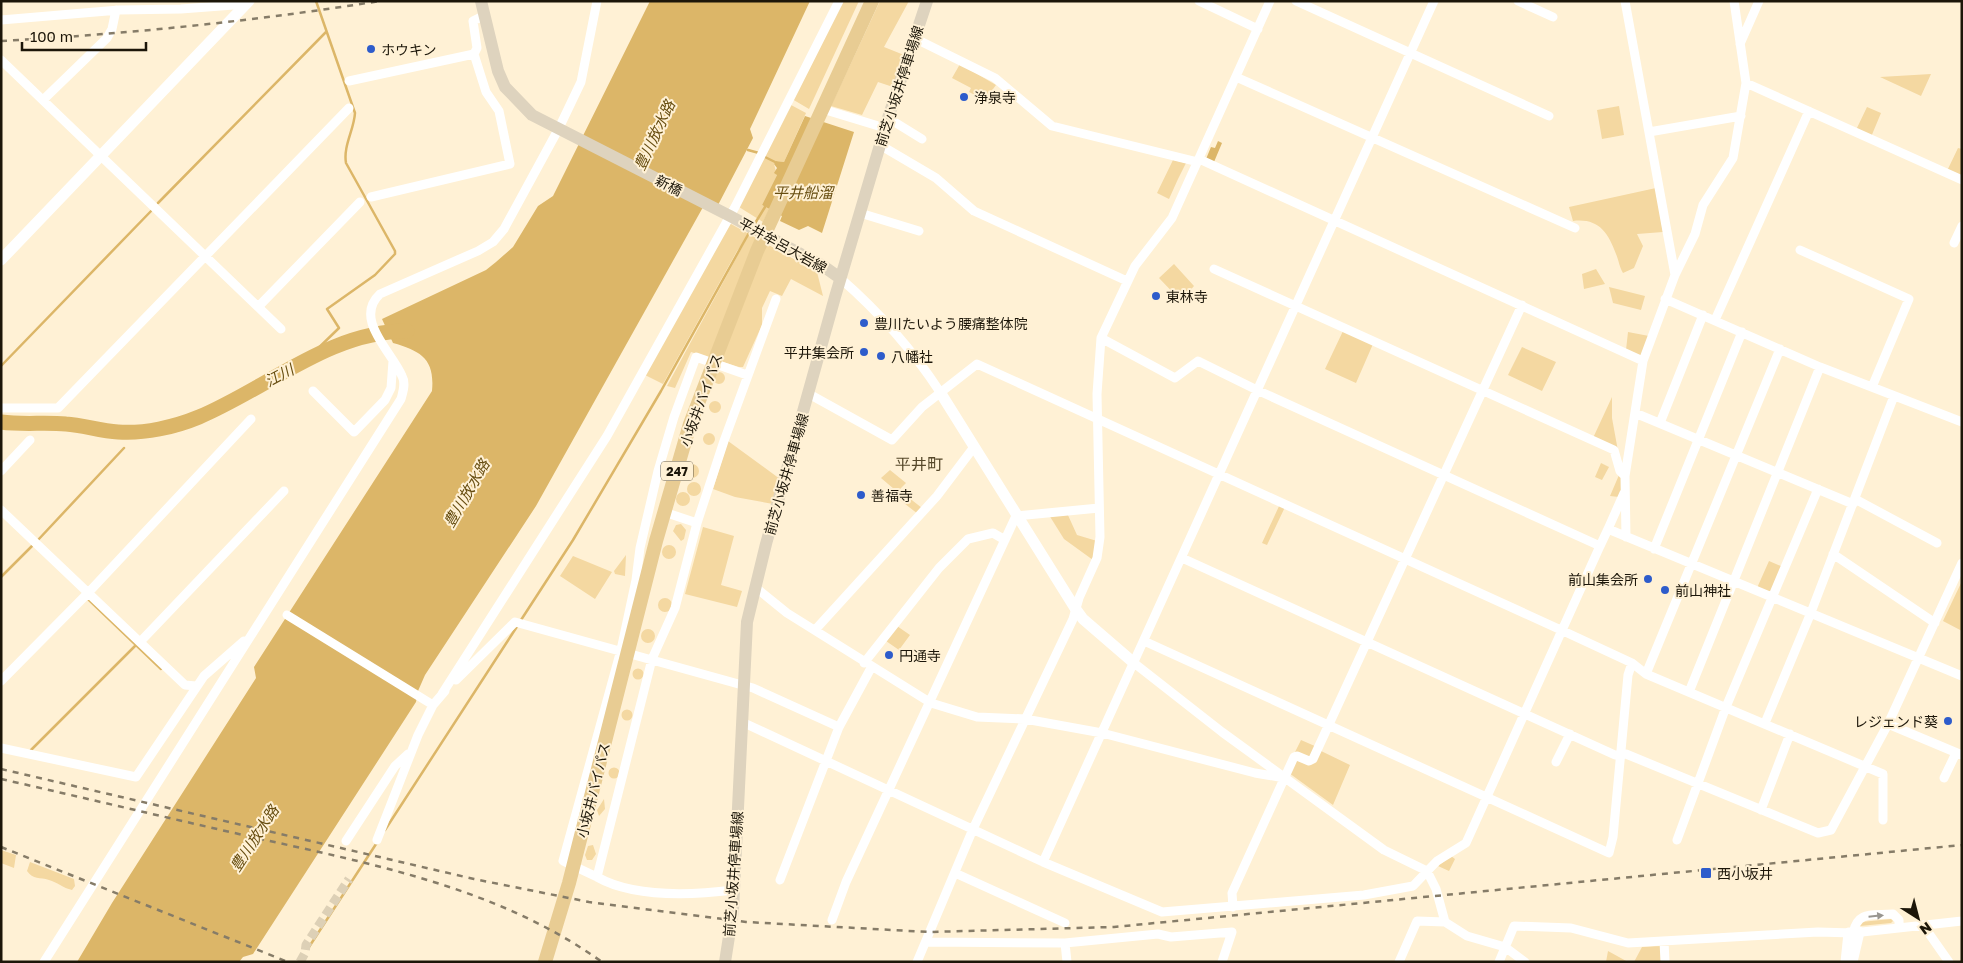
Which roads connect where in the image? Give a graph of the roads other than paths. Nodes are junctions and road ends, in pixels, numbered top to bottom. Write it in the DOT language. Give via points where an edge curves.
graph roads {
  1 [pos="481,1"];
  2 [pos="597,1"];
  3 [pos="839,1"];
  4 [pos="872,1"];
  5 [pos="927,1"];
  6 [pos="1199,1"];
  7 [pos="1270,1"];
  8 [pos="1296,1"];
  9 [pos="1434,1"];
  10 [pos="1518,1"];
  11 [pos="1625,1"];
  12 [pos="1734,1"];
  13 [pos="1759,1"];
  14 [pos="248,2"];
  15 [pos="230,3"];
  16 [pos="180,5"];
  17 [pos="117,7"];
  18 [pos="485,16"];
  19 [pos="1553,17"];
  20 [pos="1,20"];
  21 [pos="1258,29"];
  22 [pos="914,38"];
  23 [pos="1740,44"];
  24 [pos="1411,53"];
  25 [pos="474,54"];
  26 [pos="1,60"];
  27 [pos="1236,77"];
  28 [pos="349,81"];
  29 [pos="1746,82"];
  30 [pos="43,100"];
  31 [pos="349,108"];
  32 [pos="828,111"];
  33 [pos="1809,111"];
  34 [pos="1549,116"];
  35 [pos="1741,116"];
  36 [pos="887,123"];
  37 [pos="559,128"];
  38 [pos="1649,132"];
  39 [pos="1373,137"];
  40 [pos="922,139"];
  41 [pos="880,146"];
  42 [pos="101,155"];
  43 [pos="1198,161"];
  44 [pos="1962,180"];
  45 [pos="371,197"];
  46 [pos="360,202"];
  47 [pos="860,214"];
  48 [pos="728,215"];
  49 [pos="1334,222"];
  50 [pos="1962,226"];
  51 [pos="1575,228"];
  52 [pos="919,231"];
  53 [pos="1954,243"];
  54 [pos="1800,250"];
  55 [pos="204,255"];
  56 [pos="1,260"];
  57 [pos="1214,269"];
  58 [pos="1675,275"];
  59 [pos="840,278"];
  60 [pos="1127,281"];
  61 [pos="776,298"];
  62 [pos="1666,298"];
  63 [pos="1522,305"];
  64 [pos="1296,306"];
  65 [pos="258,307"];
  66 [pos="1703,315"];
  67 [pos="1715,320"];
  68 [pos="281,329"];
  69 [pos="1742,332"];
  70 [pos="1101,338"];
  71 [pos="1780,349"];
  72 [pos="1643,361"];
  73 [pos="393,362"];
  74 [pos="1820,366"];
  75 [pos="747,375"];
  76 [pos="1872,387"];
  77 [pos="1482,390"];
  78 [pos="313,391"];
  79 [pos="1259,391"];
  80 [pos="940,392"];
  81 [pos="809,394"];
  82 [pos="1894,396"];
  83 [pos="1,408"];
  84 [pos="1635,413"];
  85 [pos="251,419"];
  86 [pos="1098,419"];
  87 [pos="1962,422"];
  88 [pos="1660,424"];
  89 [pos="30,440"];
  90 [pos="1699,441"];
  91 [pos="974,447"];
  92 [pos="1736,456"];
  93 [pos="1,471"];
  94 [pos="1776,472"];
  95 [pos="1219,474"];
  96 [pos="1443,474"];
  97 [pos="1625,476"];
  98 [pos="1818,488"];
  99 [pos="284,491"];
  100 [pos="1625,491"];
  101 [pos="1854,502"];
  102 [pos="1099,508"];
  103 [pos="1,510"];
  104 [pos="670,514"];
  105 [pos="1016,516"];
  106 [pos="696,523"];
  107 [pos="1608,529"];
  108 [pos="1626,537"];
  109 [pos="1005,540"];
  110 [pos="1937,544"];
  111 [pos="1600,546"];
  112 [pos="1654,549"];
  113 [pos="1834,554"];
  114 [pos="1182,558"];
  115 [pos="1406,558"];
  116 [pos="1962,563"];
  117 [pos="1691,565"];
  118 [pos="1732,582"];
  119 [pos="755,587"];
  120 [pos="88,593"];
  121 [pos="1772,600"];
  122 [pos="1075,608"];
  123 [pos="287,615"];
  124 [pos="1810,615"];
  125 [pos="1935,623"];
  126 [pos="815,630"];
  127 [pos="1561,630"];
  128 [pos="252,635"];
  129 [pos="1144,640"];
  130 [pos="140,642"];
  131 [pos="1368,642"];
  132 [pos="621,650"];
  133 [pos="1918,658"];
  134 [pos="652,659"];
  135 [pos="1134,663"];
  136 [pos="1632,663"];
  137 [pos="868,666"];
  138 [pos="1646,674"];
  139 [pos="1962,676"];
  140 [pos="1,681"];
  141 [pos="196,686"];
  142 [pos="743,686"];
  143 [pos="1689,692"];
  144 [pos="442,694"];
  145 [pos="931,703"];
  146 [pos="431,704"];
  147 [pos="1726,707"];
  148 [pos="1524,713"];
  149 [pos="1025,719"];
  150 [pos="742,722"];
  151 [pos="1765,723"];
  152 [pos="1888,724"];
  153 [pos="1329,725"];
  154 [pos="839,727"];
  155 [pos="1102,733"];
  156 [pos="1570,734"];
  157 [pos="1790,734"];
  158 [pos="1,748"];
  159 [pos="410,751"];
  160 [pos="1620,754"];
  161 [pos="1959,754"];
  162 [pos="826,759"];
  163 [pos="1556,762"];
  164 [pos="1865,766"];
  165 [pos="1285,778"];
  166 [pos="1944,778"];
  167 [pos="1698,783"];
  168 [pos="890,791"];
  169 [pos="1486,797"];
  170 [pos="1762,810"];
  171 [pos="1883,820"];
  172 [pos="973,829"];
  173 [pos="377,840"];
  174 [pos="1677,840"];
  175 [pos="346,841"];
  176 [pos="1044,862"];
  177 [pos="1427,871"];
  178 [pos="955,873"];
  179 [pos="597,877"];
  180 [pos="780,880"];
  181 [pos="734,890"];
  182 [pos="1233,906"];
  183 [pos="832,920"];
  184 [pos="1962,921"];
  185 [pos="1445,922"];
  186 [pos="1065,923"];
  187 [pos="1923,925"];
  188 [pos="1899,928"];
  189 [pos="1854,933"];
  190 [pos="1664,941"];
  191 [pos="926,942"];
  192 [pos="1065,942"];
  193 [pos="1505,947"];
  194 [pos="44,962"];
  195 [pos="545,962"];
  196 [pos="725,962"];
  197 [pos="917,962"];
  198 [pos="1066,962"];
  199 [pos="1222,962"];
  200 [pos="1399,962"];
  201 [pos="1498,962"];
  202 [pos="1526,962"];
  203 [pos="1665,962"];
  204 [pos="1846,962"];
  205 [pos="1852,962"];
  206 [pos="1948,962"];
  1 -- 18 [label="main road"];
  2 -- 37 [label="street" via="581,82"];
  3 -- 48 [label="street"];
  4 -- 195 [label="highway, 小坂井バイパス / 247" via="757,251 690,424 656,541 569,883"];
  5 -- 22 [label="main road, 前芝小坂井停車場線"];
  6 -- 21 [label="street"];
  7 -- 21 [label="street"];
  8 -- 24 [label="street"];
  9 -- 24 [label="street"];
  10 -- 19 [label="street"];
  11 -- 38 [label="street"];
  12 -- 23 [label="street"];
  13 -- 23 [label="street"];
  14 -- 15 [label="street"];
  14 -- 42 [label="street"];
  15 -- 16 [label="street"];
  16 -- 17 [label="street"];
  17 -- 20 [label="street"];
  17 -- 30 [label="street" via="107,38"];
  18 -- 25 [label="street" via="473,21 477,48"];
  18 -- 37 [label="main road" via="505,87 532,115"];
  21 -- 27 [label="street"];
  22 -- 36 [label="main road, 前芝小坂井停車場線"];
  22 -- 43 [label="street" via="995,78 1052,126"];
  23 -- 29 [label="street"];
  24 -- 34 [label="street"];
  24 -- 39 [label="street"];
  25 -- 28 [label="street"];
  25 -- 45 [label="street" via="486,92 499,111 510,164"];
  26 -- 30 [label="street"];
  27 -- 39 [label="street"];
  27 -- 43 [label="street"];
  29 -- 33 [label="street"];
  29 -- 35 [label="street"];
  30 -- 42 [label="street"];
  31 -- 55 [label="street"];
  32 -- 36 [label="street"];
  33 -- 44 [label="street"];
  33 -- 67 [label="street"];
  35 -- 38 [label="street"];
  35 -- 58 [label="street" via="1733,158 1703,205 1695,234"];
  36 -- 40 [label="street"];
  36 -- 41 [label="main road, 前芝小坂井停車場線"];
  37 -- 48 [label="main road, 新橋"];
  37 -- 73 [label="street" via="504,229 493,242 380,294 373,301 371,320"];
  38 -- 58 [label="street"];
  39 -- 49 [label="street"];
  39 -- 51 [label="street"];
  41 -- 47 [label="main road, 前芝小坂井停車場線"];
  41 -- 60 [label="street" via="936,178 974,211"];
  42 -- 55 [label="street"];
  42 -- 56 [label="street"];
  43 -- 49 [label="street"];
  43 -- 60 [label="street" via="1167,227"];
  46 -- 65 [label="street"];
  47 -- 52 [label="street"];
  47 -- 59 [label="main road, 前芝小坂井停車場線"];
  48 -- 59 [label="main road, 平井牟呂大岩線"];
  48 -- 144 [label="street" via="607,436"];
  49 -- 63 [label="street"];
  49 -- 64 [label="street"];
  50 -- 53 [label="street"];
  54 -- 76 [label="street" via="1908,299"];
  55 -- 65 [label="street"];
  55 -- 83 [label="street" via="58,408"];
  57 -- 64 [label="street"];
  58 -- 62 [label="street"];
  59 -- 80 [label="street" via="881,315"];
  59 -- 81 [label="main road, 前芝小坂井停車場線"];
  60 -- 70 [label="street"];
  61 -- 75 [label="street"];
  62 -- 66 [label="street"];
  62 -- 72 [label="street"];
  63 -- 72 [label="street"];
  63 -- 77 [label="street"];
  64 -- 77 [label="street"];
  64 -- 79 [label="street"];
  65 -- 68 [label="street"];
  66 -- 67 [label="street"];
  66 -- 88 [label="street"];
  67 -- 69 [label="street"];
  69 -- 71 [label="street"];
  69 -- 90 [label="street"];
  70 -- 79 [label="street" via="1175,378 1198,361"];
  70 -- 86 [label="street"];
  71 -- 74 [label="street"];
  71 -- 92 [label="street"];
  72 -- 84 [label="street"];
  73 -- 78 [label="street" via="391,388 385,400 354,432"];
  73 -- 128 [label="street" via="403,377 401,399"];
  74 -- 76 [label="street"];
  74 -- 94 [label="street"];
  75 -- 106 [label="street"];
  75 -- 132 [label="street" via="696,357 656,480"];
  76 -- 82 [label="street"];
  77 -- 96 [label="street"];
  77 -- 97 [label="street" via="1614,450 1620,471"];
  79 -- 95 [label="street"];
  79 -- 96 [label="street"];
  80 -- 81 [label="street" via="892,440"];
  80 -- 86 [label="street" via="977,364"];
  80 -- 91 [label="street"];
  81 -- 119 [label="main road, 前芝小坂井停車場線"];
  82 -- 87 [label="street"];
  82 -- 101 [label="street"];
  84 -- 88 [label="street"];
  84 -- 97 [label="street"];
  85 -- 120 [label="street"];
  86 -- 95 [label="street"];
  86 -- 102 [label="street"];
  88 -- 90 [label="street"];
  89 -- 93 [label="street"];
  90 -- 92 [label="street"];
  90 -- 112 [label="street"];
  91 -- 105 [label="street"];
  91 -- 126 [label="street" via="937,496"];
  92 -- 94 [label="street"];
  92 -- 117 [label="street"];
  94 -- 98 [label="street"];
  94 -- 118 [label="street"];
  95 -- 114 [label="street"];
  95 -- 115 [label="street"];
  96 -- 111 [label="street"];
  96 -- 115 [label="street"];
  97 -- 100 [label="street"];
  98 -- 101 [label="street"];
  98 -- 121 [label="street"];
  99 -- 130 [label="street"];
  100 -- 107 [label="street"];
  100 -- 108 [label="street"];
  101 -- 110 [label="street"];
  101 -- 113 [label="street"];
  102 -- 105 [label="street"];
  102 -- 122 [label="street" via="1097,558"];
  103 -- 120 [label="street"];
  104 -- 106 [label="street"];
  105 -- 109 [label="street"];
  105 -- 122 [label="street"];
  106 -- 134 [label="street" via="675,608"];
  107 -- 108 [label="street"];
  107 -- 111 [label="street"];
  108 -- 112 [label="street"];
  109 -- 137 [label="street" via="993,533 968,539 939,568"];
  109 -- 145 [label="street"];
  111 -- 127 [label="street"];
  112 -- 117 [label="street"];
  113 -- 124 [label="street"];
  113 -- 125 [label="street"];
  114 -- 129 [label="street"];
  114 -- 131 [label="street"];
  115 -- 127 [label="street"];
  115 -- 131 [label="street"];
  116 -- 125 [label="street"];
  117 -- 118 [label="street"];
  117 -- 138 [label="street"];
  118 -- 121 [label="street"];
  118 -- 143 [label="street"];
  119 -- 126 [label="street"];
  119 -- 142 [label="main road, 前芝小坂井停車場線" via="747,622"];
  120 -- 130 [label="street"];
  120 -- 140 [label="street"];
  121 -- 124 [label="street"];
  121 -- 147 [label="street"];
  122 -- 135 [label="street" via="1082,619"];
  122 -- 149 [label="street" via="1067,633"];
  123 -- 146 [label="street"];
  124 -- 133 [label="street"];
  124 -- 151 [label="street"];
  125 -- 133 [label="street"];
  126 -- 137 [label="street"];
  127 -- 136 [label="street"];
  127 -- 148 [label="street"];
  128 -- 141 [label="street"];
  128 -- 194 [label="street"];
  129 -- 135 [label="street"];
  129 -- 153 [label="street"];
  130 -- 141 [label="street" via="185,685"];
  131 -- 148 [label="street"];
  131 -- 153 [label="street"];
  132 -- 134 [label="street"];
  132 -- 144 [label="street" via="515,622"];
  132 -- 179 [label="street" via="563,861"];
  133 -- 139 [label="street"];
  133 -- 152 [label="street"];
  134 -- 142 [label="street"];
  134 -- 179 [label="street"];
  135 -- 155 [label="street"];
  135 -- 165 [label="street"];
  136 -- 138 [label="street"];
  136 -- 160 [label="street"];
  137 -- 145 [label="street"];
  137 -- 154 [label="street"];
  138 -- 143 [label="street"];
  141 -- 158 [label="street" via="136,777"];
  142 -- 150 [label="main road, 前芝小坂井停車場線"];
  142 -- 154 [label="street"];
  143 -- 147 [label="street"];
  144 -- 146 [label="street"];
  145 -- 149 [label="street" via="977,717"];
  145 -- 168 [label="street"];
  146 -- 159 [label="street"];
  147 -- 151 [label="street"];
  147 -- 167 [label="street"];
  148 -- 156 [label="street"];
  148 -- 169 [label="street"];
  149 -- 155 [label="street"];
  149 -- 172 [label="street"];
  150 -- 162 [label="street"];
  150 -- 181 [label="main road, 前芝小坂井停車場線"];
  151 -- 157 [label="street"];
  152 -- 161 [label="street"];
  152 -- 164 [label="street"];
  153 -- 165 [label="street" via="1312,760 1295,756"];
  153 -- 169 [label="street"];
  154 -- 162 [label="street"];
  155 -- 165 [label="street"];
  155 -- 176 [label="street"];
  156 -- 160 [label="street" via="1615,755"];
  156 -- 163 [label="street"];
  157 -- 164 [label="street"];
  157 -- 170 [label="street"];
  159 -- 173 [label="street"];
  159 -- 175 [label="street" via="395,766"];
  160 -- 167 [label="street"];
  160 -- 169 [label="street" via="1609,853"];
  161 -- 166 [label="street"];
  162 -- 168 [label="street"];
  162 -- 180 [label="street"];
  164 -- 170 [label="street" via="1831,830 1818,833"];
  164 -- 171 [label="street" via="1883,774"];
  165 -- 177 [label="street" via="1384,850"];
  165 -- 182 [label="street" via="1232,893"];
  167 -- 170 [label="street"];
  167 -- 174 [label="street"];
  168 -- 172 [label="street"];
  168 -- 183 [label="street" via="846,882"];
  169 -- 177 [label="street" via="1466,843"];
  172 -- 176 [label="street"];
  172 -- 178 [label="street"];
  176 -- 182 [label="street" via="1162,912"];
  177 -- 182 [label="street" via="1413,886 1364,895"];
  177 -- 185 [label="street"];
  178 -- 186 [label="street"];
  178 -- 191 [label="street"];
  179 -- 181 [label="street" via="614,885 676,895"];
  181 -- 196 [label="main road, 前芝小坂井停車場線"];
  184 -- 187 [label="street"];
  185 -- 193 [label="street" via="1467,936"];
  185 -- 200 [label="street" via="1417,921"];
  187 -- 188 [label="street"];
  187 -- 206 [label="street"];
  188 -- 189 [label="street"];
  189 -- 188 [label="street, one-way" via="1855,922 1860,917 1893,914"];
  189 -- 190 [label="street" via="1818,932"];
  189 -- 204 [label="street"];
  189 -- 205 [label="street"];
  190 -- 193 [label="street" via="1628,943 1571,928 1514,926"];
  190 -- 203 [label="street"];
  191 -- 192 [label="street"];
  191 -- 197 [label="street"];
  192 -- 198 [label="street"];
  192 -- 199 [label="street" via="1229,931 1233,935"];
  193 -- 201 [label="street"];
  193 -- 202 [label="street"];
}
